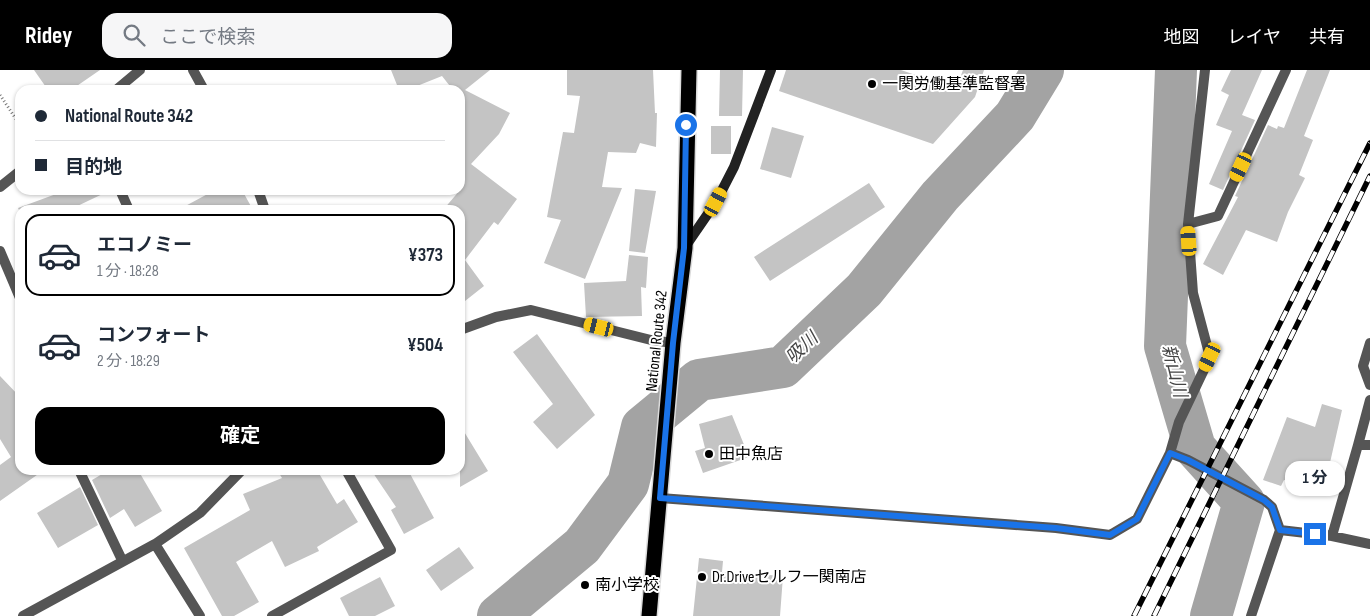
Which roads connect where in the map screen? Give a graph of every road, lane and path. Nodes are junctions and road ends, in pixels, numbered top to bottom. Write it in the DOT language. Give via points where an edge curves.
graph roads {
  1 [pos="140,70"];
  2 [pos="193,70"];
  3 [pos="689,70"];
  4 [pos="770,70"];
  5 [pos="1205,70"];
  6 [pos="1286,70"];
  7 [pos="122,85"];
  8 [pos="201,85"];
  9 [pos="0,95"];
  10 [pos="15,118"];
  11 [pos="15,175"];
  12 [pos="0,187"];
  13 [pos="1188,224"];
  14 [pos="684,248"];
  15 [pos="0,251"];
  16 [pos="15,286"];
  17 [pos="465,328"];
  18 [pos="673,343"];
  19 [pos="1370,343"];
  20 [pos="1370,385"];
  21 [pos="1370,400"];
  22 [pos="1358,445"];
  23 [pos="1370,445"];
  24 [pos="1170,453"];
  25 [pos="81,475"];
  26 [pos="237,475"];
  27 [pos="349,475"];
  28 [pos="660,498"];
  29 [pos="1280,530"];
  30 [pos="1332,536"];
  31 [pos="155,544"];
  32 [pos="1370,544"];
  33 [pos="122,560"];
  34 [pos="23,616"];
  35 [pos="200,616"];
  36 [pos="272,616"];
  37 [pos="649,616"];
  38 [pos="1251,616"];
  1 -- 7 [label="street"];
  2 -- 8 [label="street"];
  3 -- 14 [label="highway, National Route 342"];
  4 -- 14 [label="street" via="734,167 716,202"];
  5 -- 13 [label="street"];
  6 -- 13 [label="street" via="1218,216"];
  9 -- 10 [label="path"];
  11 -- 12 [label="street"];
  13 -- 24 [label="street" via="1193,293 1210,357 1179,422"];
  14 -- 18 [label="highway, National Route 342"];
  15 -- 16 [label="street"];
  17 -- 18 [label="street" via="496,316 531,310"];
  18 -- 28 [label="highway, National Route 342"];
  19 -- 20 [label="street" via="1362,366"];
  21 -- 22 [label="street"];
  22 -- 23 [label="street"];
  22 -- 30 [label="street"];
  24 -- 28 [label="street" via="1137,519 1110,535 1056,528"];
  24 -- 29 [label="street" via="1251,491 1272,507"];
  25 -- 33 [label="street"];
  26 -- 31 [label="street" via="200,513"];
  27 -- 36 [label="street" via="391,550"];
  28 -- 37 [label="highway, National Route 342"];
  29 -- 30 [label="street"];
  29 -- 38 [label="street"];
  30 -- 32 [label="street"];
  31 -- 33 [label="street"];
  31 -- 35 [label="street"];
  33 -- 34 [label="street"];
}
